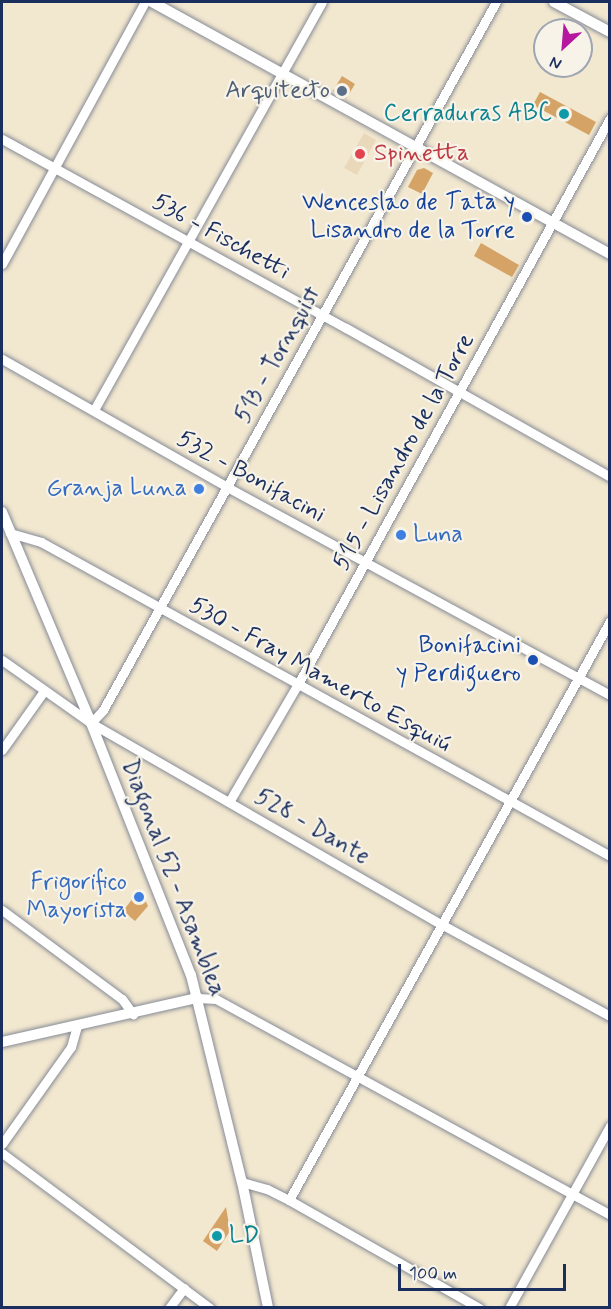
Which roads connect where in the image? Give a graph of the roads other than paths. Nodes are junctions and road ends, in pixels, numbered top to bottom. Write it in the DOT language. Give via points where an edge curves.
graph roads {
  1 [pos="145,2"];
  2 [pos="152,2"];
  3 [pos="322,2"];
  4 [pos="496,2"];
  5 [pos="554,2"];
  6 [pos="609,32"];
  7 [pos="281,72"];
  8 [pos="609,118"];
  9 [pos="2,139"];
  10 [pos="415,147"];
  11 [pos="54,168"];
  12 [pos="553,223"];
  13 [pos="188,242"];
  14 [pos="609,254"];
  15 [pos="2,264"];
  16 [pos="322,315"];
  17 [pos="2,359"];
  18 [pos="461,391"];
  19 [pos="94,410"];
  20 [pos="609,477"];
  21 [pos="227,487"];
  22 [pos="2,512"];
  23 [pos="10,533"];
  24 [pos="365,563"];
  25 [pos="160,608"];
  26 [pos="609,621"];
  27 [pos="2,660"];
  28 [pos="578,677"];
  29 [pos="298,684"];
  30 [pos="44,691"];
  31 [pos="609,695"];
  32 [pos="91,723"];
  33 [pos="2,750"];
  34 [pos="508,801"];
  35 [pos="229,802"];
  36 [pos="609,856"];
  37 [pos="2,910"];
  38 [pos="441,924"];
  39 [pos="198,998"];
  40 [pos="133,1014"];
  41 [pos="609,1016"];
  42 [pos="77,1026"];
  43 [pos="2,1042"];
  44 [pos="357,1076"];
  45 [pos="609,1125"];
  46 [pos="2,1144"];
  47 [pos="2,1153"];
  48 [pos="242,1182"];
  49 [pos="572,1194"];
  50 [pos="289,1200"];
  51 [pos="609,1215"];
  52 [pos="183,1288"];
  53 [pos="169,1308"];
  54 [pos="210,1308"];
  55 [pos="268,1308"];
  56 [pos="479,1308"];
  57 [pos="509,1308"];
  1 -- 11 [label="street"];
  2 -- 7 [label="street"];
  3 -- 7 [label="street"];
  4 -- 10 [label="street, 513 - Tornquist"];
  5 -- 6 [label="street"];
  7 -- 10 [label="street"];
  7 -- 13 [label="street"];
  8 -- 12 [label="street, 515 - Lisandro de la Torre"];
  9 -- 11 [label="street, 536 - Fischetti"];
  10 -- 12 [label="street"];
  10 -- 16 [label="street, 513 - Tornquist"];
  11 -- 13 [label="street, 536 - Fischetti"];
  11 -- 15 [label="street"];
  12 -- 14 [label="street"];
  12 -- 18 [label="street, 515 - Lisandro de la Torre"];
  13 -- 16 [label="street, 536 - Fischetti"];
  13 -- 19 [label="street"];
  16 -- 18 [label="street, 536 - Fischetti"];
  16 -- 21 [label="street, 513 - Tornquist"];
  17 -- 19 [label="street, 532 - Bonifacini"];
  18 -- 20 [label="street, 536 - Fischetti"];
  18 -- 24 [label="street, 515 - Lisandro de la Torre"];
  19 -- 21 [label="street, 532 - Bonifacini"];
  21 -- 24 [label="street, 532 - Bonifacini"];
  21 -- 25 [label="street, 513 - Tornquist"];
  22 -- 23 [label="street, Diagonal 52 - Asamblea"];
  23 -- 25 [label="street, 530 - Fray Mamerto Esquiú" via="41,542"];
  23 -- 32 [label="street, Diagonal 52 - Asamblea"];
  24 -- 28 [label="street, 532 - Bonifacini"];
  24 -- 29 [label="street, 515 - Lisandro de la Torre"];
  25 -- 29 [label="street, 530 - Fray Mamerto Esquiú"];
  25 -- 32 [label="street, 513 - Tornquist" via="100,715"];
  26 -- 28 [label="street"];
  27 -- 30 [label="street, 528 - Dante"];
  28 -- 31 [label="street, 532 - Bonifacini"];
  28 -- 34 [label="street"];
  29 -- 34 [label="street, 530 - Fray Mamerto Esquiú"];
  29 -- 35 [label="street, 515 - Lisandro de la Torre"];
  30 -- 32 [label="street, 528 - Dante"];
  30 -- 33 [label="street"];
  32 -- 35 [label="street, 528 - Dante"];
  32 -- 39 [label="street, Diagonal 52 - Asamblea"];
  34 -- 36 [label="street, 530 - Fray Mamerto Esquiú"];
  34 -- 38 [label="street"];
  35 -- 38 [label="street, 528 - Dante"];
  37 -- 40 [label="street" via="123,999"];
  38 -- 41 [label="street, 528 - Dante"];
  38 -- 44 [label="street"];
  39 -- 40 [label="street"];
  39 -- 44 [label="street" via="216,999"];
  39 -- 48 [label="street, Diagonal 52 - Asamblea"];
  40 -- 42 [label="street"];
  42 -- 43 [label="street"];
  42 -- 46 [label="street" via="71,1047"];
  44 -- 49 [label="street"];
  44 -- 50 [label="street"];
  45 -- 49 [label="street"];
  47 -- 52 [label="street"];
  48 -- 50 [label="street"];
  48 -- 55 [label="street, Diagonal 52 - Asamblea"];
  49 -- 51 [label="street"];
  49 -- 57 [label="street"];
  50 -- 56 [label="street"];
  52 -- 53 [label="street"];
  52 -- 54 [label="street"];
}
